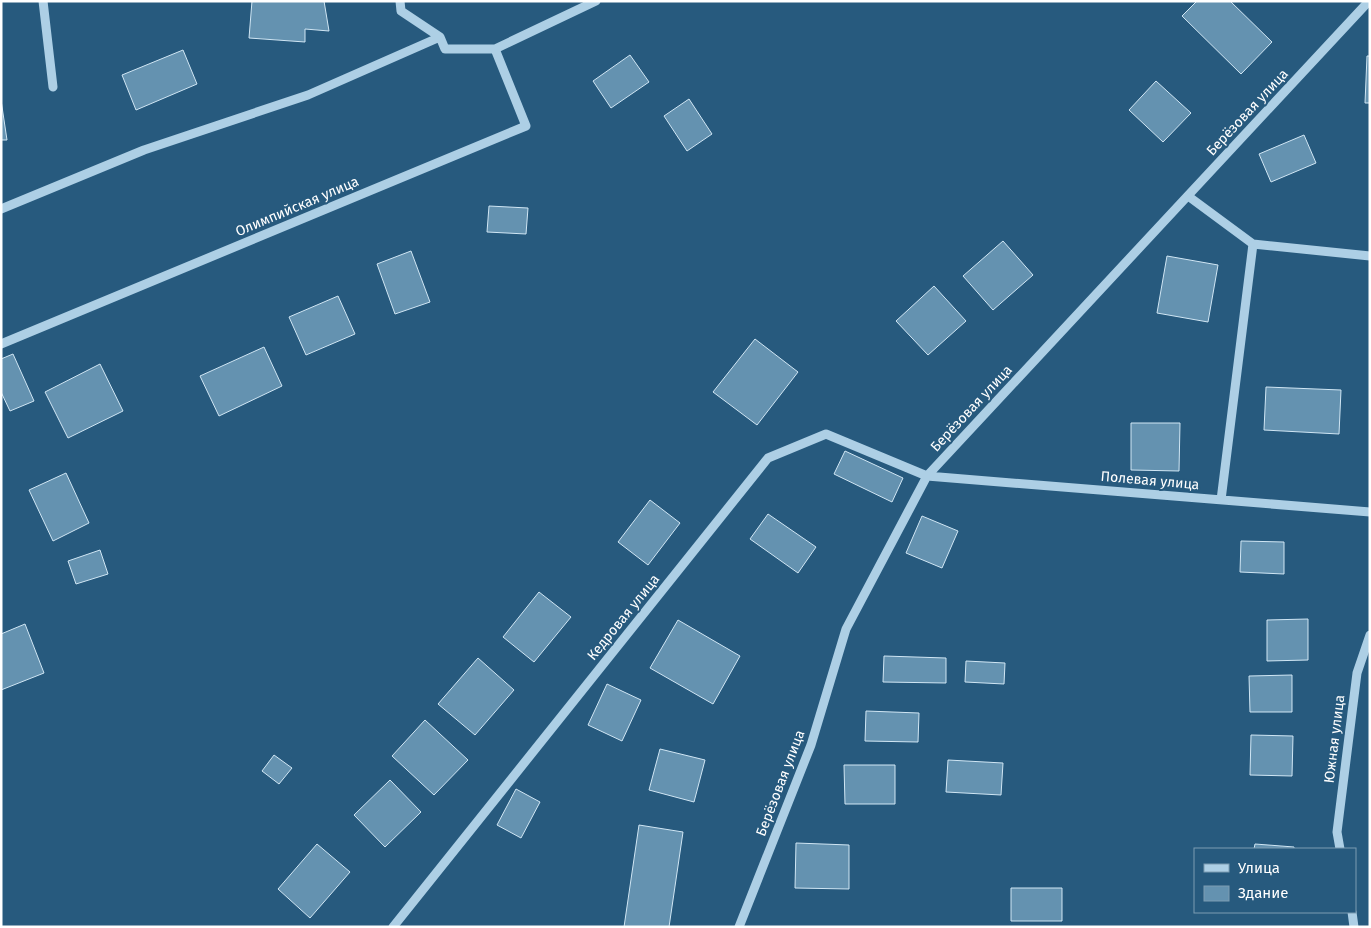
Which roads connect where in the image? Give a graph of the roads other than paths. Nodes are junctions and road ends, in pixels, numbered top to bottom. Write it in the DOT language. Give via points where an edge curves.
graph roads {
  1 [pos="43,1"];
  2 [pos="400,1"];
  3 [pos="596,1"];
  4 [pos="1369,1"];
  5 [pos="1366,10"];
  6 [pos="440,37"];
  7 [pos="495,49"];
  8 [pos="53,87"];
  9 [pos="1188,196"];
  10 [pos="1,209"];
  11 [pos="1253,244"];
  12 [pos="1370,256"];
  13 [pos="1,344"];
  14 [pos="928,476"];
  15 [pos="1221,500"];
  16 [pos="1370,512"];
  17 [pos="1370,635"];
  18 [pos="1340,848"];
  19 [pos="1352,913"];
  20 [pos="392,927"];
  21 [pos="739,927"];
  22 [pos="1354,927"];
  1 -- 8 [label="street"];
  2 -- 6 [label="street" via="401,11"];
  3 -- 7 [label="street"];
  4 -- 5 [label="street, Берёзовая улица"];
  5 -- 9 [label="street, Берёзовая улица"];
  6 -- 7 [label="street" via="444,49"];
  6 -- 10 [label="street" via="308,95 144,150"];
  7 -- 13 [label="street, Олимпийская улица" via="526,126"];
  9 -- 11 [label="street"];
  9 -- 14 [label="street, Берёзовая улица"];
  11 -- 12 [label="street"];
  11 -- 15 [label="street"];
  14 -- 15 [label="street, Полевая улица"];
  14 -- 20 [label="street, Кедровая улица" via="826,434 768,458"];
  14 -- 21 [label="street, Берёзовая улица" via="846,629 811,745"];
  15 -- 16 [label="street, Полевая улица"];
  17 -- 18 [label="street, Южная улица" via="1357,673 1337,832"];
  19 -- 22 [label="street"];
}
